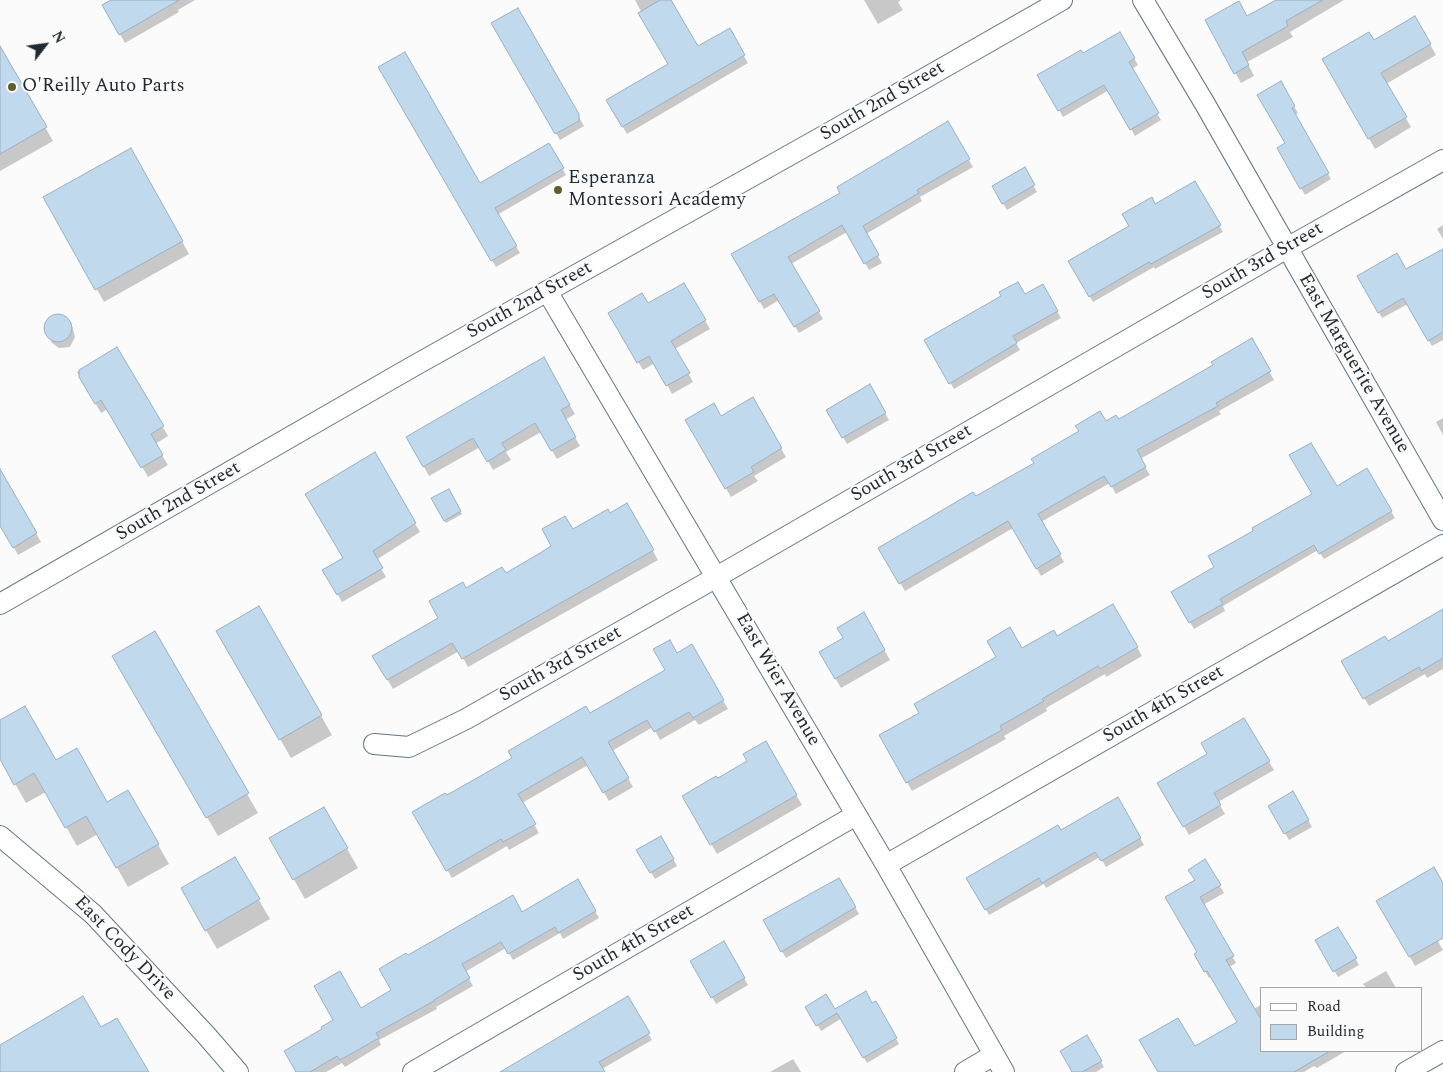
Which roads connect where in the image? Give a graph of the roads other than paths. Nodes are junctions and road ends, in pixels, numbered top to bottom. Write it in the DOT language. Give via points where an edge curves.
graph roads {
  1 [pos="1062,0"];
  2 [pos="1143,0"];
  3 [pos="1443,160"];
  4 [pos="1287,248"];
  5 [pos="547,291"];
  6 [pos="1443,520"];
  7 [pos="1443,545"];
  8 [pos="716,577"];
  9 [pos="0,604"];
  10 [pos="374,744"];
  11 [pos="856,815"];
  12 [pos="0,836"];
  13 [pos="886,865"];
  14 [pos="1443,1051"];
  15 [pos="999,1064"];
  16 [pos="238,1072"];
  17 [pos="412,1072"];
  18 [pos="966,1072"];
  19 [pos="1406,1072"];
  1 -- 5 [label="street, South 2nd Street"];
  2 -- 4 [label="street, East Marguerite Avenue"];
  3 -- 4 [label="street, South 3rd Street"];
  4 -- 6 [label="street, East Marguerite Avenue"];
  4 -- 8 [label="street, South 3rd Street"];
  5 -- 8 [label="street, East Wier Avenue"];
  5 -- 9 [label="street, South 2nd Street"];
  7 -- 13 [label="street, South 4th Street"];
  8 -- 10 [label="street, South 3rd Street" via="466,719 409,747"];
  8 -- 11 [label="street, East Wier Avenue"];
  11 -- 13 [label="street, East Wier Avenue"];
  11 -- 17 [label="street, South 4th Street"];
  12 -- 16 [label="street, East Cody Drive" via="93,914"];
  13 -- 15 [label="street, East Wier Avenue"];
  14 -- 19 [label="street"];
  15 -- 18 [label="street"];
}
